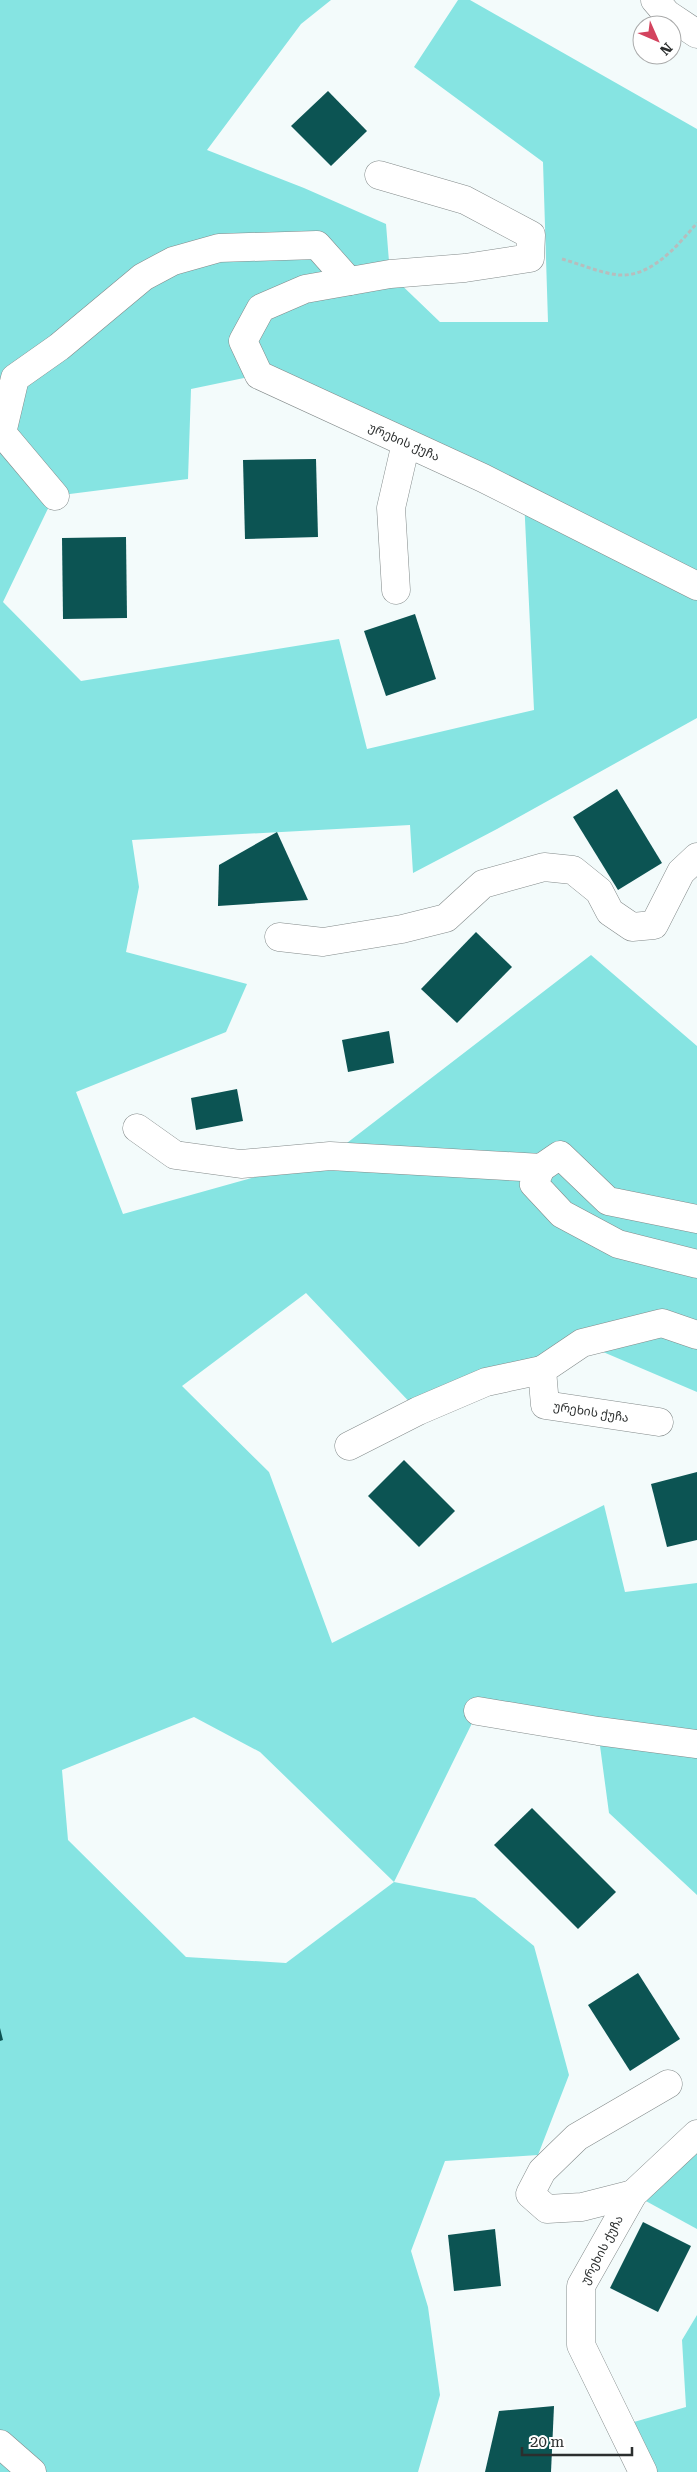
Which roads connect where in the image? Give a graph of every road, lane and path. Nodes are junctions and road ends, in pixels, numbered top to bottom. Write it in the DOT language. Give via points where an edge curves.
graph roads {
  1 [pos="643,0"];
  2 [pos="661,7"];
  3 [pos="697,34"];
  4 [pos="379,175"];
  5 [pos="697,223"];
  6 [pos="530,250"];
  7 [pos="349,281"];
  8 [pos="406,443"];
  9 [pos="54,496"];
  10 [pos="697,586"];
  11 [pos="396,590"];
  12 [pos="697,857"];
  13 [pos="279,937"];
  14 [pos="137,1128"];
  15 [pos="541,1168"];
  16 [pos="697,1219"];
  17 [pos="697,1264"];
  18 [pos="697,1335"];
  19 [pos="542,1370"];
  20 [pos="659,1422"];
  21 [pos="349,1446"];
  22 [pos="478,1711"];
  23 [pos="697,1744"];
  24 [pos="668,2084"];
  25 [pos="697,2134"];
  26 [pos="633,2194"];
  27 [pos="0,2444"];
  28 [pos="32,2472"];
  29 [pos="643,2472"];
  1 -- 2 [label="street"];
  2 -- 3 [label="street"];
  4 -- 6 [label="street" via="465,200 531,235"];
  5 -- 6 [label="path" via="669,254 642,270 619,275"];
  6 -- 7 [label="street" via="530,258"];
  7 -- 8 [label="street, ურეხის ქუჩა" via="305,289 261,308 243,341 259,375"];
  7 -- 9 [label="street" via="317,245 218,248 173,260 143,277 59,347 15,378 2,433"];
  8 -- 10 [label="street, ურეხის ქუჩა" via="484,478"];
  8 -- 11 [label="street" via="390,508"];
  12 -- 13 [label="street" via="681,872 654,925 632,927 610,912 599,891 573,870 544,867 483,884 446,918 324,942"];
  14 -- 15 [label="street" via="175,1155 241,1164 330,1156"];
  15 -- 16 [label="street" via="560,1155 608,1201"];
  15 -- 17 [label="street" via="534,1184 562,1214 618,1244"];
  18 -- 19 [label="street" via="662,1323 582,1343"];
  19 -- 20 [label="street, ურეხის ქუჩა" via="545,1405"];
  19 -- 21 [label="street" via="486,1382 418,1411"];
  22 -- 23 [label="street"];
  24 -- 26 [label="street" via="577,2138 542,2171 530,2194 547,2209 582,2207"];
  25 -- 26 [label="street, ურეხის ქუჩა"];
  26 -- 29 [label="street, ურეხის ქუჩა" via="582,2286 581,2345"];
  27 -- 28 [label="street"];
}
